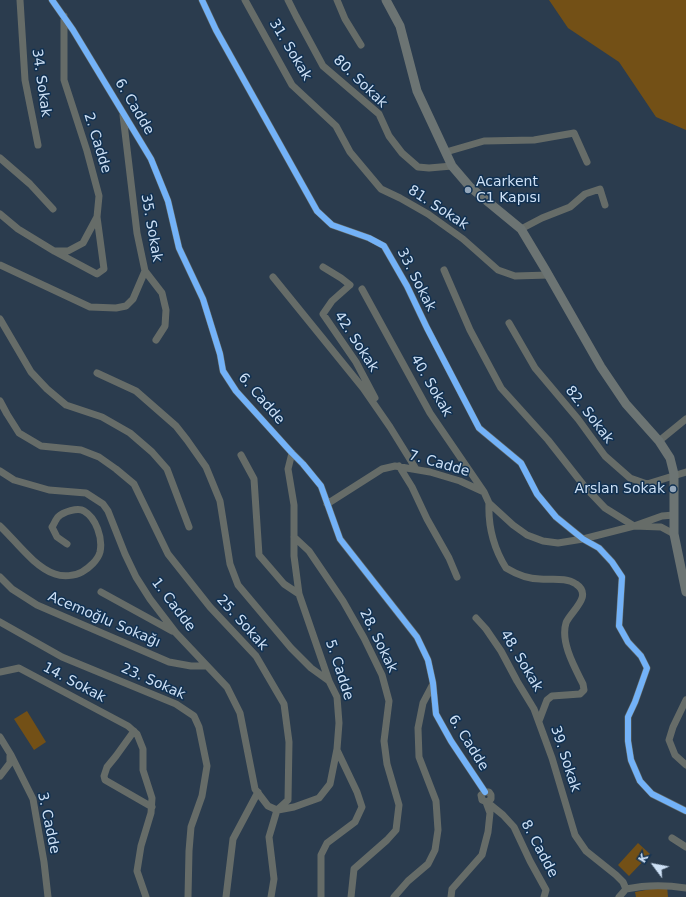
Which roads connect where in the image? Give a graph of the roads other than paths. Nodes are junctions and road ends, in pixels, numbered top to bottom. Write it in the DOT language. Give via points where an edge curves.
graph roads {
  1 [pos="20,0"];
  2 [pos="52,0"];
  3 [pos="202,0"];
  4 [pos="245,0"];
  5 [pos="288,0"];
  6 [pos="337,0"];
  7 [pos="386,0"];
  8 [pos="64,16"];
  9 [pos="361,45"];
  10 [pos="122,110"];
  11 [pos="336,126"];
  12 [pos="38,145"];
  13 [pos="446,152"];
  14 [pos="0,158"];
  15 [pos="587,162"];
  16 [pos="452,166"];
  17 [pos="605,206"];
  18 [pos="53,208"];
  19 [pos="0,214"];
  20 [pos="97,217"];
  21 [pos="521,229"];
  22 [pos="54,250"];
  23 [pos="0,265"];
  24 [pos="323,267"];
  25 [pos="444,270"];
  26 [pos="145,271"];
  27 [pos="549,275"];
  28 [pos="273,277"];
  29 [pos="362,289"];
  30 [pos="0,319"];
  31 [pos="509,323"];
  32 [pos="156,340"];
  33 [pos="97,373"];
  34 [pos="0,401"];
  35 [pos="686,419"];
  36 [pos="390,427"];
  37 [pos="659,441"];
  38 [pos="292,453"];
  39 [pos="241,455"];
  40 [pos="399,466"];
  41 [pos="416,469"];
  42 [pos="0,471"];
  43 [pos="686,472"];
  44 [pos="674,474"];
  45 [pos="484,492"];
  46 [pos="489,503"];
  47 [pos="327,504"];
  48 [pos="674,515"];
  49 [pos="0,526"];
  50 [pos="634,526"];
  51 [pos="189,527"];
  52 [pos="674,534"];
  53 [pos="294,537"];
  54 [pos="583,539"];
  55 [pos="67,544"];
  56 [pos="0,577"];
  57 [pos="457,577"];
  58 [pos="101,592"];
  59 [pos="686,592"];
  60 [pos="299,594"];
  61 [pos="476,618"];
  62 [pos="0,622"];
  63 [pos="176,633"];
  64 [pos="206,666"];
  65 [pos="0,672"];
  66 [pos="329,681"];
  67 [pos="433,683"];
  68 [pos="686,700"];
  69 [pos="539,721"];
  70 [pos="134,731"];
  71 [pos="0,737"];
  72 [pos="337,749"];
  73 [pos="11,755"];
  74 [pos="686,765"];
  75 [pos="0,776"];
  76 [pos="258,792"];
  77 [pos="488,798"];
  78 [pos="152,807"];
  79 [pos="277,810"];
  80 [pos="686,811"];
  81 [pos="672,838"];
  82 [pos="686,847"];
  83 [pos="686,888"];
  84 [pos="626,889"];
  85 [pos="48,897"];
  86 [pos="146,897"];
  87 [pos="188,897"];
  88 [pos="226,897"];
  89 [pos="271,897"];
  90 [pos="322,897"];
  91 [pos="351,897"];
  92 [pos="394,897"];
  93 [pos="451,897"];
  94 [pos="544,897"];
  95 [pos="619,897"];
  1 -- 12 [label="street, 34. Sokak" via="25,80"];
  2 -- 8 [label="street, 6. Cadde"];
  3 -- 54 [label="street, 33. Sokak" via="216,30 317,211 332,225 384,246 479,428 521,463 538,494 556,517"];
  4 -- 11 [label="street, 31. Sokak" via="292,85"];
  5 -- 16 [label="street, 80. Sokak" via="324,66 379,114 389,136 402,153 418,167"];
  6 -- 9 [label="street"];
  7 -- 13 [label="main road" via="402,32 417,91"];
  8 -- 10 [label="street, 6. Cadde"];
  8 -- 20 [label="street, 2. Cadde" via="64,80 99,196"];
  10 -- 26 [label="street, 35. Sokak" via="137,233"];
  10 -- 38 [label="street, 6. Cadde" via="151,159 168,201 179,248 203,299 223,371 236,391"];
  11 -- 27 [label="street, 81. Sokak" via="350,152 381,189 428,214 463,239 498,270 515,276"];
  13 -- 15 [label="street" via="484,141 534,140 574,133"];
  13 -- 16 [label="main road"];
  14 -- 18 [label="street"];
  16 -- 21 [label="main road" via="470,187"];
  17 -- 21 [label="street" via="600,189 585,194 570,207"];
  19 -- 22 [label="street" via="18,229"];
  20 -- 22 [label="street, 2. Cadde" via="83,242 68,251"];
  20 -- 22 [label="street" via="104,269 97,274"];
  21 -- 27 [label="main road"];
  23 -- 26 [label="street, 35. Sokak" via="90,307 106,309 126,306 133,299"];
  24 -- 36 [label="street, 42. Sokak" via="350,285 332,301 323,314 356,362"];
  25 -- 50 [label="street" via="470,330 501,388 544,434 585,487 605,508"];
  26 -- 32 [label="street" via="162,293 166,310 165,326"];
  27 -- 37 [label="main road" via="613,386"];
  28 -- 36 [label="street, 42. Sokak" via="363,388"];
  29 -- 45 [label="street, 40. Sokak" via="430,413"];
  30 -- 51 [label="street" via="31,372 46,389 66,405 102,417 130,433 152,452 167,469"];
  31 -- 44 [label="street, 82. Sokak" via="535,368 605,456 630,478 647,484"];
  33 -- 66 [label="street" via="136,391 176,426 187,440 206,467 220,501 230,564 238,585 291,648"];
  34 -- 79 [label="street, 25. Sokak" via="19,433 41,446 81,450 99,457 134,484 168,554 210,607 256,656 284,704 290,742 288,800"];
  35 -- 37 [label="street"];
  36 -- 41 [label="street, 42. Sokak"];
  37 -- 44 [label="main road" via="670,458"];
  38 -- 47 [label="street, 6. Cadde" via="321,486"];
  38 -- 53 [label="street, 5. Cadde" via="288,469 294,505"];
  39 -- 60 [label="street" via="254,479 259,555 284,584"];
  40 -- 41 [label="street, 7. Cadde"];
  40 -- 47 [label="street, 7. Cadde" via="382,469"];
  40 -- 57 [label="street" via="412,486 426,519"];
  41 -- 45 [label="street, 7. Cadde" via="460,481"];
  42 -- 63 [label="street, 1. Cadde" via="14,480 49,490 86,493 103,504 136,577"];
  43 -- 44 [label="street, 82. Sokak"];
  44 -- 48 [label="main road"];
  45 -- 46 [label="street"];
  46 -- 54 [label="street" via="512,525 527,535 558,543"];
  46 -- 69 [label="street, 39. Sokak" via="491,535 506,568 529,578 566,580 581,589 582,601 566,623 565,642 584,690 580,694 552,696 547,700"];
  47 -- 67 [label="street, 6. Cadde" via="340,539 417,637 428,660"];
  48 -- 50 [label="street" via="662,516"];
  48 -- 52 [label="main road"];
  49 -- 55 [label="street" via="32,559 48,571 56,575 78,574 88,569 100,553 98,529 83,510 68,511 58,517 52,527 56,537"];
  50 -- 52 [label="street" via="661,527"];
  50 -- 54 [label="street"];
  52 -- 59 [label="main road"];
  53 -- 60 [label="street, 5. Cadde"];
  53 -- 91 [label="street, 28. Sokak" via="309,551 343,601 382,675 389,701 384,741 387,764 399,806 396,830 354,869"];
  54 -- 80 [label="street, 33. Sokak" via="599,548 622,578 620,626 647,668 628,717 631,760 640,780 652,794"];
  56 -- 64 [label="street, Acemoğlu Sokağı" via="37,605 169,662"];
  58 -- 63 [label="street"];
  60 -- 66 [label="street, 5. Cadde"];
  61 -- 69 [label="street, 48. Sokak" via="501,651"];
  62 -- 87 [label="street, 23. Sokak" via="62,657 176,704 194,716 199,726 207,766 202,796 191,827"];
  63 -- 64 [label="street, 1. Cadde"];
  64 -- 76 [label="street, 1. Cadde" via="227,687 240,713 255,789"];
  65 -- 70 [label="street, 14. Sokak" via="19,668"];
  66 -- 72 [label="street, 5. Cadde" via="337,697 340,723"];
  67 -- 77 [label="street, 6. Cadde" via="436,714"];
  67 -- 92 [label="street" via="423,703 418,728 419,757 436,801 438,830 435,850 428,864"];
  68 -- 74 [label="street" via="672,727 669,740 675,755"];
  69 -- 84 [label="street, 39. Sokak" via="575,835 586,851 616,874"];
  70 -- 78 [label="street" via="143,749 143,770 152,798"];
  70 -- 78 [label="street" via="107,767 104,776 105,780"];
  71 -- 73 [label="street, 3. Cadde"];
  72 -- 79 [label="street, 5. Cadde" via="330,784 319,798"];
  72 -- 90 [label="street" via="362,807 355,822 327,842 322,855"];
  73 -- 75 [label="street" via="10,764"];
  73 -- 85 [label="street, 3. Cadde" via="33,799"];
  76 -- 79 [label="street, 1. Cadde" via="268,806"];
  76 -- 88 [label="street" via="233,839"];
  77 -- 93 [label="street" via="490,813 482,855 452,889"];
  77 -- 94 [label="street, 8. Cadde" via="514,827 546,890"];
  78 -- 86 [label="street" via="137,871"];
  79 -- 89 [label="street, 25. Sokak" via="269,837 274,879"];
  81 -- 82 [label="street"];
  83 -- 84 [label="street" via="659,886"];
  84 -- 95 [label="street"];
}
